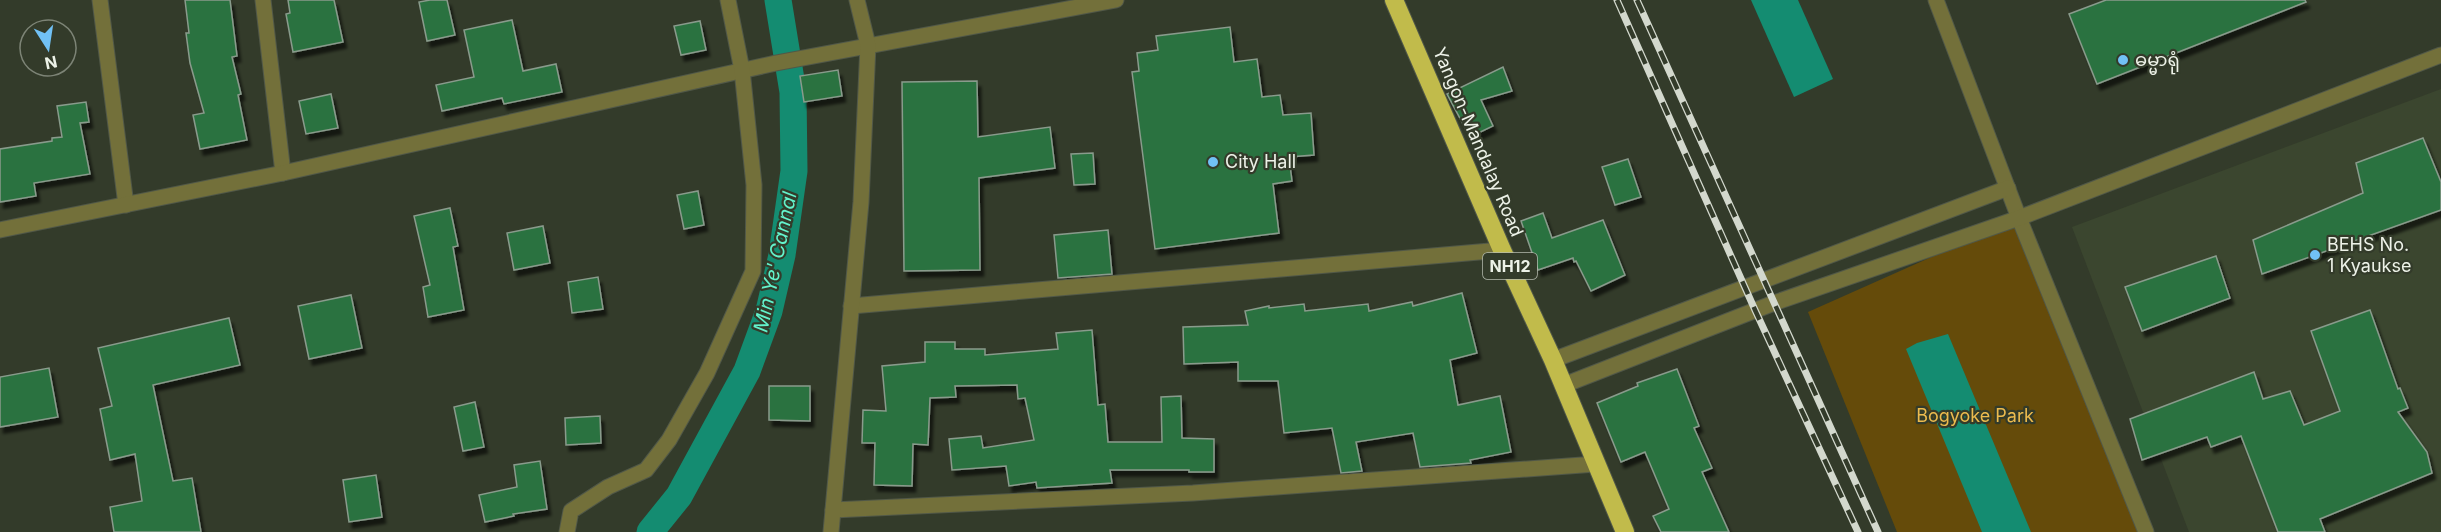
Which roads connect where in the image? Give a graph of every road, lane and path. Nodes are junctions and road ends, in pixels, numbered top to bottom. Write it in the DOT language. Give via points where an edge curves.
graph roads {
  1 [pos="100,0"];
  2 [pos="263,0"];
  3 [pos="728,0"];
  4 [pos="857,0"];
  5 [pos="1116,0"];
  6 [pos="1394,0"];
  7 [pos="1936,0"];
  8 [pos="868,45"];
  9 [pos="2441,55"];
  10 [pos="742,70"];
  11 [pos="283,173"];
  12 [pos="2008,188"];
  13 [pos="126,205"];
  14 [pos="2019,218"];
  15 [pos="0,230"];
  16 [pos="1502,250"];
  17 [pos="851,306"];
  18 [pos="1553,360"];
  19 [pos="1564,385"];
  20 [pos="1596,464"];
  21 [pos="833,510"];
  22 [pos="567,532"];
  23 [pos="831,532"];
  24 [pos="1624,532"];
  25 [pos="2146,532"];
  1 -- 13 [label="street"];
  2 -- 11 [label="street"];
  3 -- 10 [label="street"];
  4 -- 8 [label="street"];
  5 -- 8 [label="street"];
  6 -- 16 [label="highway, Yangon-Mandalay Road / NH12"];
  7 -- 12 [label="street"];
  8 -- 10 [label="street"];
  8 -- 17 [label="street" via="861,202"];
  9 -- 14 [label="street"];
  10 -- 11 [label="street"];
  10 -- 22 [label="street" via="754,185 753,272 707,373 669,440 646,470 608,487 571,511"];
  11 -- 13 [label="street"];
  12 -- 14 [label="street"];
  12 -- 18 [label="street"];
  13 -- 15 [label="street"];
  14 -- 19 [label="street" via="1774,303"];
  14 -- 25 [label="street"];
  16 -- 17 [label="street"];
  16 -- 18 [label="highway, Yangon-Mandalay Road / NH12"];
  17 -- 21 [label="street"];
  18 -- 19 [label="highway, Yangon-Mandalay Road / NH12"];
  19 -- 20 [label="highway, Yangon-Mandalay Road / NH12"];
  20 -- 21 [label="street" via="1193,493"];
  20 -- 24 [label="highway, Yangon-Mandalay Road / NH12"];
  21 -- 23 [label="street"];
}
